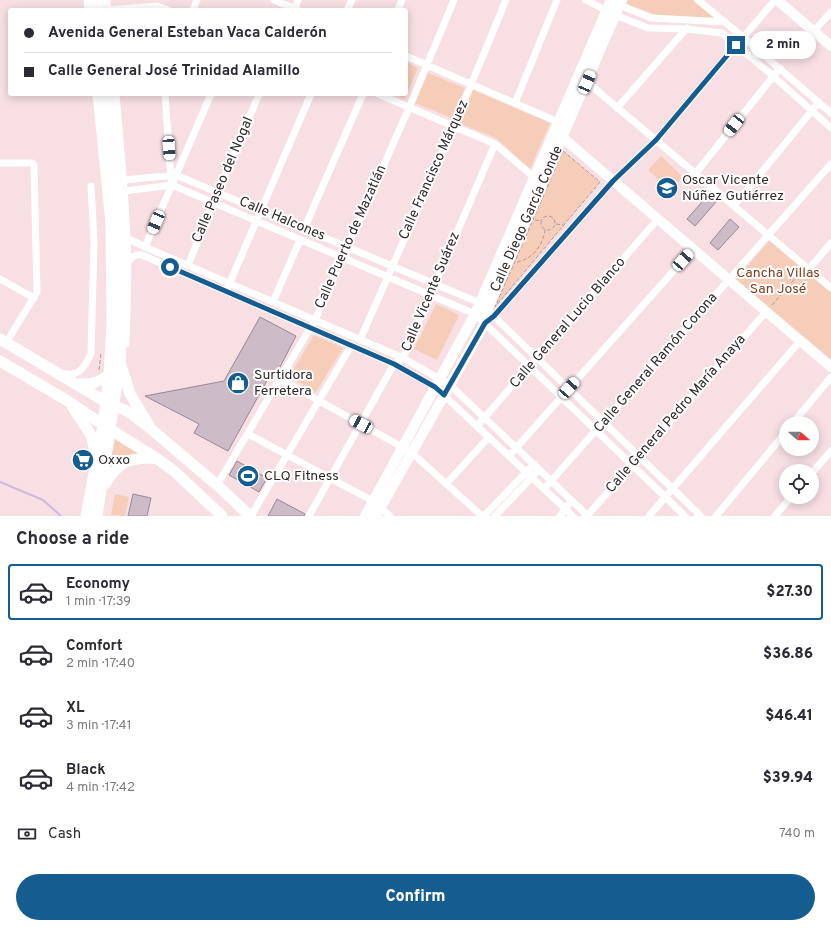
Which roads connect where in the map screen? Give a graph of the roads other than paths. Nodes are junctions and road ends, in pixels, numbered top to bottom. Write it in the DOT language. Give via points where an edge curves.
graph roads {
  1 [pos="274,0"];
  2 [pos="454,0"];
  3 [pos="506,0"];
  4 [pos="558,0"];
  5 [pos="586,0"];
  6 [pos="698,0"];
  7 [pos="776,0"];
  8 [pos="615,1"];
  9 [pos="157,5"];
  10 [pos="128,8"];
  11 [pos="292,8"];
  12 [pos="831,12"];
  13 [pos="611,13"];
  14 [pos="694,20"];
  15 [pos="726,22"];
  16 [pos="686,30"];
  17 [pos="814,31"];
  18 [pos="743,37"];
  19 [pos="736,45"];
  20 [pos="831,46"];
  21 [pos="408,57"];
  22 [pos="427,66"];
  23 [pos="780,68"];
  24 [pos="773,76"];
  25 [pos="582,79"];
  26 [pos="472,85"];
  27 [pos="98,96"];
  28 [pos="107,96"];
  29 [pos="116,96"];
  30 [pos="165,96"];
  31 [pos="210,96"];
  32 [pos="258,96"];
  33 [pos="310,96"];
  34 [pos="362,96"];
  35 [pos="382,96"];
  36 [pos="819,102"];
  37 [pos="515,103"];
  38 [pos="409,108"];
  39 [pos="617,108"];
  40 [pos="812,111"];
  41 [pos="831,113"];
  42 [pos="558,122"];
  43 [pos="454,126"];
  44 [pos="831,128"];
  45 [pos="558,135"];
  46 [pos="656,140"];
  47 [pos="495,144"];
  48 [pos="0,163"];
  49 [pos="831,164"];
  50 [pos="695,174"];
  51 [pos="174,175"];
  52 [pos="534,177"];
  53 [pos="124,180"];
  54 [pos="613,181"];
  55 [pos="172,185"];
  56 [pos="92,186"];
  57 [pos="125,191"];
  58 [pos="218,192"];
  59 [pos="214,203"];
  60 [pos="734,206"];
  61 [pos="261,210"];
  62 [pos="658,219"];
  63 [pos="256,221"];
  64 [pos="304,229"];
  65 [pos="768,235"];
  66 [pos="128,238"];
  67 [pos="300,240"];
  68 [pos="831,243"];
  69 [pos="145,247"];
  70 [pos="348,247"];
  71 [pos="693,249"];
  72 [pos="343,258"];
  73 [pos="128,262"];
  74 [pos="188,265"];
  75 [pos="392,266"];
  76 [pos="805,270"];
  77 [pos="387,277"];
  78 [pos="0,279"];
  79 [pos="729,280"];
  80 [pos="229,283"];
  81 [pos="435,284"];
  82 [pos="831,288"];
  83 [pos="226,291"];
  84 [pos="430,295"];
  85 [pos="34,298"];
  86 [pos="273,302"];
  87 [pos="289,309"];
  88 [pos="769,309"];
  89 [pos="487,310"];
  90 [pos="475,314"];
  91 [pos="285,317"];
  92 [pos="315,320"];
  93 [pos="485,323"];
  94 [pos="310,328"];
  95 [pos="360,340"];
  96 [pos="3,341"];
  97 [pos="800,341"];
  98 [pos="351,346"];
  99 [pos="403,358"];
  100 [pos="537,358"];
  101 [pos="0,361"];
  102 [pos="120,363"];
  103 [pos="394,364"];
  104 [pos="530,366"];
  105 [pos="831,367"];
  106 [pos="54,371"];
  107 [pos="109,375"];
  108 [pos="831,377"];
  109 [pos="280,379"];
  110 [pos="437,383"];
  111 [pos="76,384"];
  112 [pos="450,385"];
  113 [pos="569,388"];
  114 [pos="444,395"];
  115 [pos="561,397"];
  116 [pos="319,400"];
  117 [pos="68,401"];
  118 [pos="110,404"];
  119 [pos="799,416"];
  120 [pos="484,417"];
  121 [pos="604,422"];
  122 [pos="361,424"];
  123 [pos="477,426"];
  124 [pos="107,427"];
  125 [pos="151,429"];
  126 [pos="596,430"];
  127 [pos="248,434"];
  128 [pos="489,437"];
  129 [pos="779,440"];
  130 [pos="402,447"];
  131 [pos="516,448"];
  132 [pos="831,451"];
  133 [pos="412,453"];
  134 [pos="287,455"];
  135 [pos="509,456"];
  136 [pos="639,456"];
  137 [pos="156,458"];
  138 [pos="97,460"];
  139 [pos="632,464"];
  140 [pos="819,465"];
  141 [pos="536,467"];
  142 [pos="529,475"];
  143 [pos="330,478"];
  144 [pos="552,481"];
  145 [pos="446,484"];
  146 [pos="217,485"];
  147 [pos="102,488"];
  148 [pos="544,489"];
  149 [pos="672,489"];
  150 [pos="666,497"];
  151 [pos="372,501"];
  152 [pos="572,501"];
  153 [pos="785,504"];
  154 [pos="565,509"];
  155 [pos="378,512"];
  156 [pos="86,516"];
  157 [pos="97,516"];
  158 [pos="222,516"];
  159 [pos="250,516"];
  160 [pos="309,516"];
  161 [pos="364,516"];
  162 [pos="390,516"];
  163 [pos="483,516"];
  164 [pos="495,516"];
  165 [pos="560,516"];
  166 [pos="573,516"];
  167 [pos="587,516"];
  168 [pos="649,516"];
  169 [pos="685,516"];
  170 [pos="701,516"];
  171 [pos="716,516"];
  172 [pos="775,516"];
  1 -- 11 [label="street"];
  2 -- 22 [label="street, Calle Puerto de Mazatlán"];
  3 -- 26 [label="street, Calle Francisco Márquez"];
  4 -- 37 [label="street"];
  5 -- 13 [label="street"];
  6 -- 15 [label="street"];
  7 -- 17 [label="street"];
  7 -- 18 [label="street"];
  8 -- 13 [label="street, Calle Diego García Conde"];
  8 -- 14 [label="street" via="651,18"];
  9 -- 10 [label="street"];
  12 -- 17 [label="street"];
  13 -- 16 [label="street" via="648,28"];
  13 -- 25 [label="street, Calle Diego García Conde"];
  14 -- 15 [label="street"];
  14 -- 16 [label="street"];
  15 -- 18 [label="street"];
  16 -- 19 [label="street" via="722,33"];
  16 -- 39 [label="street"];
  17 -- 20 [label="street"];
  18 -- 19 [label="street"];
  18 -- 23 [label="street"];
  19 -- 24 [label="street"];
  19 -- 46 [label="street"];
  21 -- 22 [label="street"];
  22 -- 26 [label="street"];
  22 -- 38 [label="street, Calle Puerto de Mazatlán"];
  23 -- 24 [label="street"];
  23 -- 36 [label="street"];
  24 -- 40 [label="street"];
  24 -- 50 [label="street"];
  25 -- 39 [label="street"];
  25 -- 42 [label="street, Calle Diego García Conde"];
  25 -- 45 [label="street, Calle Diego García Conde"];
  26 -- 37 [label="street"];
  26 -- 43 [label="street, Calle Francisco Márquez"];
  27 -- 107 [label="main road" via="111,222 112,322"];
  28 -- 102 [label="main road" via="119,224"];
  29 -- 53 [label="street"];
  30 -- 51 [label="street"];
  31 -- 51 [label="street"];
  32 -- 58 [label="street, Calle Paseo del Nogal"];
  33 -- 61 [label="street"];
  34 -- 64 [label="street"];
  35 -- 38 [label="street"];
  36 -- 40 [label="street"];
  36 -- 41 [label="street"];
  37 -- 42 [label="street"];
  38 -- 43 [label="street"];
  38 -- 70 [label="street, Calle Puerto de Mazatlán"];
  39 -- 46 [label="street"];
  40 -- 44 [label="street"];
  40 -- 60 [label="street"];
  42 -- 45 [label="street, Calle Diego García Conde"];
  43 -- 47 [label="street"];
  43 -- 75 [label="street, Calle Francisco Márquez"];
  45 -- 52 [label="street, Calle Diego García Conde"];
  45 -- 54 [label="street"];
  45 -- 89 [label="street, Calle Diego García Conde"];
  46 -- 50 [label="street"];
  46 -- 54 [label="street"];
  47 -- 52 [label="street"];
  47 -- 81 [label="street, Calle Vicente Suárez"];
  48 -- 85 [label="street" via="34,165 37,292"];
  49 -- 65 [label="street, Calle General Ramón Corona"];
  50 -- 60 [label="street"];
  51 -- 53 [label="street, Calle Halcones"];
  51 -- 55 [label="street"];
  51 -- 58 [label="street, Calle Halcones"];
  52 -- 89 [label="street, Calle Diego García Conde"];
  53 -- 57 [label="street"];
  54 -- 62 [label="street"];
  54 -- 89 [label="street"];
  55 -- 57 [label="street"];
  55 -- 59 [label="street, Calle Halcones"];
  55 -- 69 [label="street"];
  56 -- 106 [label="street" via="94,242 91,353 83,369 77,373 64,374"];
  57 -- 66 [label="street"];
  58 -- 59 [label="street, Calle Paseo del Nogal"];
  58 -- 61 [label="street, Calle Halcones"];
  59 -- 63 [label="street, Calle Halcones"];
  59 -- 74 [label="street, Calle Paseo del Nogal"];
  60 -- 65 [label="street"];
  61 -- 63 [label="street"];
  61 -- 64 [label="street, Calle Halcones"];
  62 -- 71 [label="street"];
  62 -- 100 [label="street, Calle General Lucio Blanco"];
  63 -- 67 [label="street, Calle Halcones"];
  63 -- 80 [label="street"];
  64 -- 70 [label="street, Calle Halcones"];
  65 -- 76 [label="street"];
  65 -- 79 [label="street, Calle General Ramón Corona"];
  66 -- 69 [label="street"];
  66 -- 73 [label="street"];
  67 -- 72 [label="street, Calle Halcones"];
  67 -- 86 [label="street"];
  68 -- 76 [label="street"];
  69 -- 74 [label="street"];
  70 -- 72 [label="street, Calle Puerto de Mazatlán"];
  70 -- 75 [label="street, Calle Halcones"];
  71 -- 79 [label="street"];
  71 -- 113 [label="street"];
  72 -- 77 [label="street, Calle Halcones"];
  72 -- 92 [label="street, Calle Puerto de Mazatlán"];
  73 -- 83 [label="street" via="136,254 142,254"];
  73 -- 102 [label="street" via="126,350"];
  74 -- 80 [label="street"];
  75 -- 77 [label="street, Calle Francisco Márquez"];
  75 -- 81 [label="street, Calle Halcones"];
  76 -- 82 [label="street"];
  77 -- 84 [label="street, Calle Halcones"];
  77 -- 95 [label="street, Calle Francisco Márquez"];
  78 -- 85 [label="street"];
  79 -- 88 [label="street"];
  79 -- 121 [label="street, Calle General Ramón Corona"];
  80 -- 83 [label="street"];
  80 -- 86 [label="street"];
  81 -- 84 [label="street, Calle Vicente Suárez"];
  81 -- 89 [label="street, Calle Halcones"];
  83 -- 91 [label="street"];
  84 -- 90 [label="street, Calle Halcones"];
  84 -- 99 [label="street, Calle Vicente Suárez"];
  85 -- 96 [label="street"];
  86 -- 87 [label="street"];
  87 -- 91 [label="street"];
  87 -- 92 [label="street"];
  88 -- 97 [label="street"];
  88 -- 136 [label="street, Calle General Pedro María Anaya"];
  89 -- 90 [label="street, Calle Diego García Conde"];
  89 -- 93 [label="street, Calle Diego García Conde"];
  89 -- 100 [label="street"];
  90 -- 93 [label="street, Calle Halcones"];
  90 -- 110 [label="street, Calle Diego García Conde"];
  91 -- 94 [label="street"];
  92 -- 94 [label="street, Calle Puerto de Mazatlán"];
  92 -- 95 [label="street"];
  93 -- 104 [label="street, Calle Halcones"];
  93 -- 112 [label="street, Calle Diego García Conde"];
  94 -- 98 [label="street"];
  94 -- 109 [label="street, Calle Puerto de Mazatlán"];
  95 -- 99 [label="street"];
  96 -- 106 [label="main road"];
  97 -- 105 [label="street"];
  97 -- 149 [label="street"];
  98 -- 103 [label="street"];
  98 -- 116 [label="street"];
  99 -- 103 [label="street, Calle Vicente Suárez"];
  99 -- 110 [label="street"];
  100 -- 104 [label="street, Calle General Lucio Blanco"];
  100 -- 113 [label="street"];
  101 -- 117 [label="main road"];
  102 -- 118 [label="main road"];
  102 -- 125 [label="main road" via="130,394"];
  103 -- 110 [label="street"];
  103 -- 122 [label="street, Calle Vicente Suárez"];
  104 -- 115 [label="street, Calle Halcones"];
  104 -- 120 [label="street, Calle General Lucio Blanco"];
  106 -- 111 [label="main road"];
  107 -- 111 [label="main road" via="92,384"];
  107 -- 118 [label="main road"];
  108 -- 119 [label="street"];
  109 -- 116 [label="street"];
  109 -- 127 [label="street, Calle Puerto de Mazatlán"];
  110 -- 112 [label="street"];
  110 -- 114 [label="street"];
  110 -- 130 [label="street, Calle Diego García Conde"];
  111 -- 118 [label="main road"];
  112 -- 114 [label="street, Calle Diego García Conde"];
  112 -- 120 [label="street"];
  113 -- 115 [label="street"];
  113 -- 121 [label="street"];
  114 -- 123 [label="street"];
  114 -- 133 [label="street, Calle Diego García Conde"];
  115 -- 126 [label="street, Calle Halcones"];
  115 -- 131 [label="street"];
  116 -- 122 [label="street"];
  116 -- 134 [label="street"];
  117 -- 124 [label="main road"];
  117 -- 138 [label="main road" via="89,432"];
  118 -- 124 [label="main road"];
  118 -- 125 [label="main road" via="129,412"];
  120 -- 123 [label="street, Calle General Lucio Blanco"];
  120 -- 131 [label="street"];
  121 -- 126 [label="street, Calle General Ramón Corona"];
  121 -- 136 [label="street"];
  122 -- 130 [label="street"];
  122 -- 143 [label="street, Calle Vicente Suárez"];
  123 -- 128 [label="street"];
  124 -- 137 [label="main road"];
  124 -- 138 [label="main road"];
  124 -- 147 [label="main road"];
  125 -- 146 [label="main road"];
  126 -- 139 [label="street, Calle Halcones"];
  126 -- 144 [label="street, Calle General Ramón Corona"];
  127 -- 134 [label="street"];
  127 -- 146 [label="street, Calle Puerto de Mazatlán"];
  128 -- 135 [label="street"];
  128 -- 145 [label="street"];
  129 -- 171 [label="street"];
  130 -- 133 [label="street"];
  130 -- 151 [label="street, Calle Diego García Conde"];
  131 -- 135 [label="street"];
  131 -- 141 [label="street"];
  132 -- 140 [label="street"];
  133 -- 145 [label="street"];
  133 -- 155 [label="street, Calle Diego García Conde"];
  134 -- 143 [label="street"];
  134 -- 159 [label="street"];
  135 -- 142 [label="street"];
  136 -- 139 [label="street, Calle General Pedro María Anaya"];
  136 -- 149 [label="street"];
  137 -- 147 [label="main road" via="130,460 112,472"];
  137 -- 158 [label="main road" via="174,471"];
  138 -- 156 [label="main road"];
  139 -- 150 [label="street, Calle Halcones"];
  139 -- 167 [label="street, Calle General Pedro María Anaya"];
  141 -- 142 [label="street"];
  141 -- 144 [label="street"];
  142 -- 148 [label="street"];
  142 -- 163 [label="street"];
  142 -- 164 [label="street"];
  143 -- 151 [label="street"];
  143 -- 160 [label="street, Calle Vicente Suárez"];
  144 -- 148 [label="street, Calle General Ramón Corona"];
  144 -- 152 [label="street"];
  145 -- 163 [label="street"];
  146 -- 159 [label="main road"];
  147 -- 157 [label="main road"];
  148 -- 154 [label="street"];
  149 -- 150 [label="street"];
  149 -- 170 [label="street"];
  150 -- 168 [label="street"];
  150 -- 169 [label="street, Calle Halcones"];
  151 -- 155 [label="street"];
  151 -- 161 [label="street, Calle Diego García Conde"];
  152 -- 154 [label="street"];
  152 -- 167 [label="street"];
  153 -- 172 [label="street"];
  154 -- 165 [label="street"];
  154 -- 166 [label="street"];
  155 -- 162 [label="street"];
}
